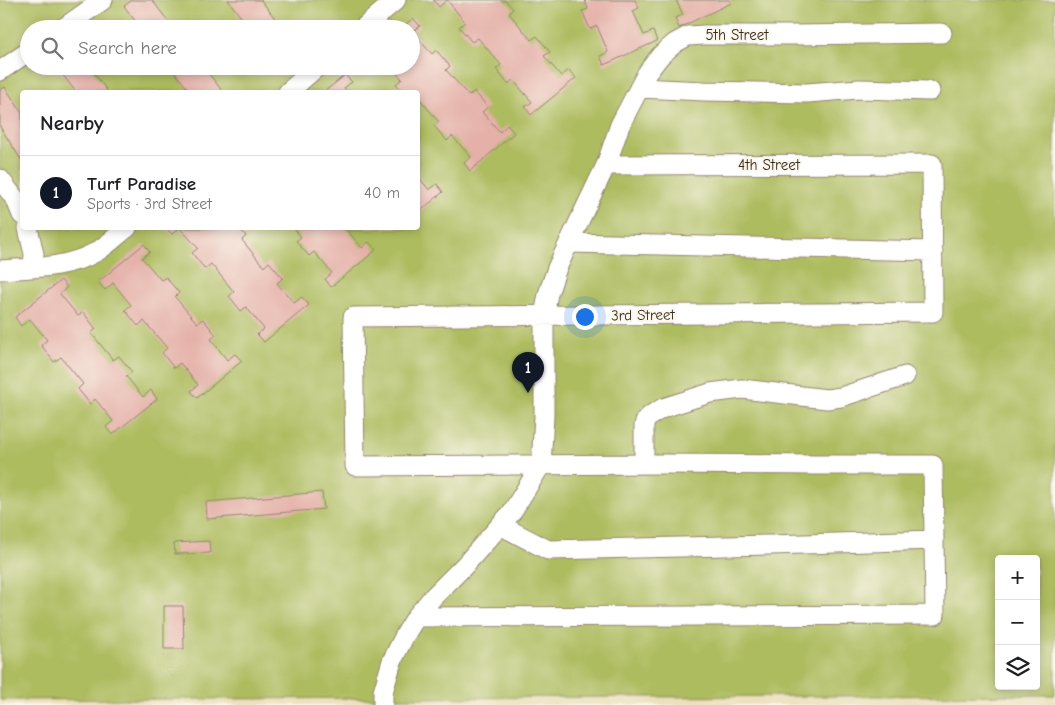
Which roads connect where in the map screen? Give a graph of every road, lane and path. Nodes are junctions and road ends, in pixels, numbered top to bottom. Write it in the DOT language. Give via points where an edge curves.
graph roads {
  1 [pos="103,0"];
  2 [pos="396,0"];
  3 [pos="75,20"];
  4 [pos="373,20"];
  5 [pos="942,33"];
  6 [pos="20,57"];
  7 [pos="0,71"];
  8 [pos="308,75"];
  9 [pos="639,88"];
  10 [pos="290,90"];
  11 [pos="930,91"];
  12 [pos="606,165"];
  13 [pos="0,179"];
  14 [pos="20,211"];
  15 [pos="28,230"];
  16 [pos="124,230"];
  17 [pos="568,243"];
  18 [pos="933,251"];
  19 [pos="34,268"];
  20 [pos="0,270"];
  21 [pos="544,316"];
  22 [pos="905,376"];
  23 [pos="644,464"];
  24 [pos="541,465"];
  25 [pos="500,525"];
  26 [pos="934,540"];
  27 [pos="416,617"];
  28 [pos="383,705"];
  1 -- 3 [label="street"];
  2 -- 4 [label="street"];
  5 -- 9 [label="street, 5th Street" via="688,36 660,56"];
  6 -- 7 [label="street"];
  8 -- 10 [label="street"];
  9 -- 11 [label="street" via="807,93 860,89"];
  9 -- 12 [label="street, 5th Street" via="620,125"];
  12 -- 17 [label="street, 5th Street"];
  12 -- 18 [label="street, 4th Street" via="932,164"];
  13 -- 14 [label="street"];
  15 -- 19 [label="street"];
  16 -- 19 [label="street" via="96,252 74,261"];
  17 -- 18 [label="street"];
  17 -- 21 [label="street, 5th Street" via="548,294"];
  18 -- 21 [label="street, 3rd Street" via="933,312"];
  19 -- 20 [label="street"];
  21 -- 24 [label="street, 5th Street"];
  21 -- 24 [label="street, 3rd Street" via="354,317 355,466"];
  22 -- 23 [label="street" via="827,399 742,389 710,393 663,408 651,415 644,425"];
  23 -- 24 [label="street"];
  23 -- 26 [label="street" via="933,465"];
  24 -- 25 [label="street" via="512,512"];
  25 -- 26 [label="street" via="548,550"];
  25 -- 27 [label="street"];
  26 -- 27 [label="street" via="935,615"];
  27 -- 28 [label="street" via="392,661 383,692"];
}
